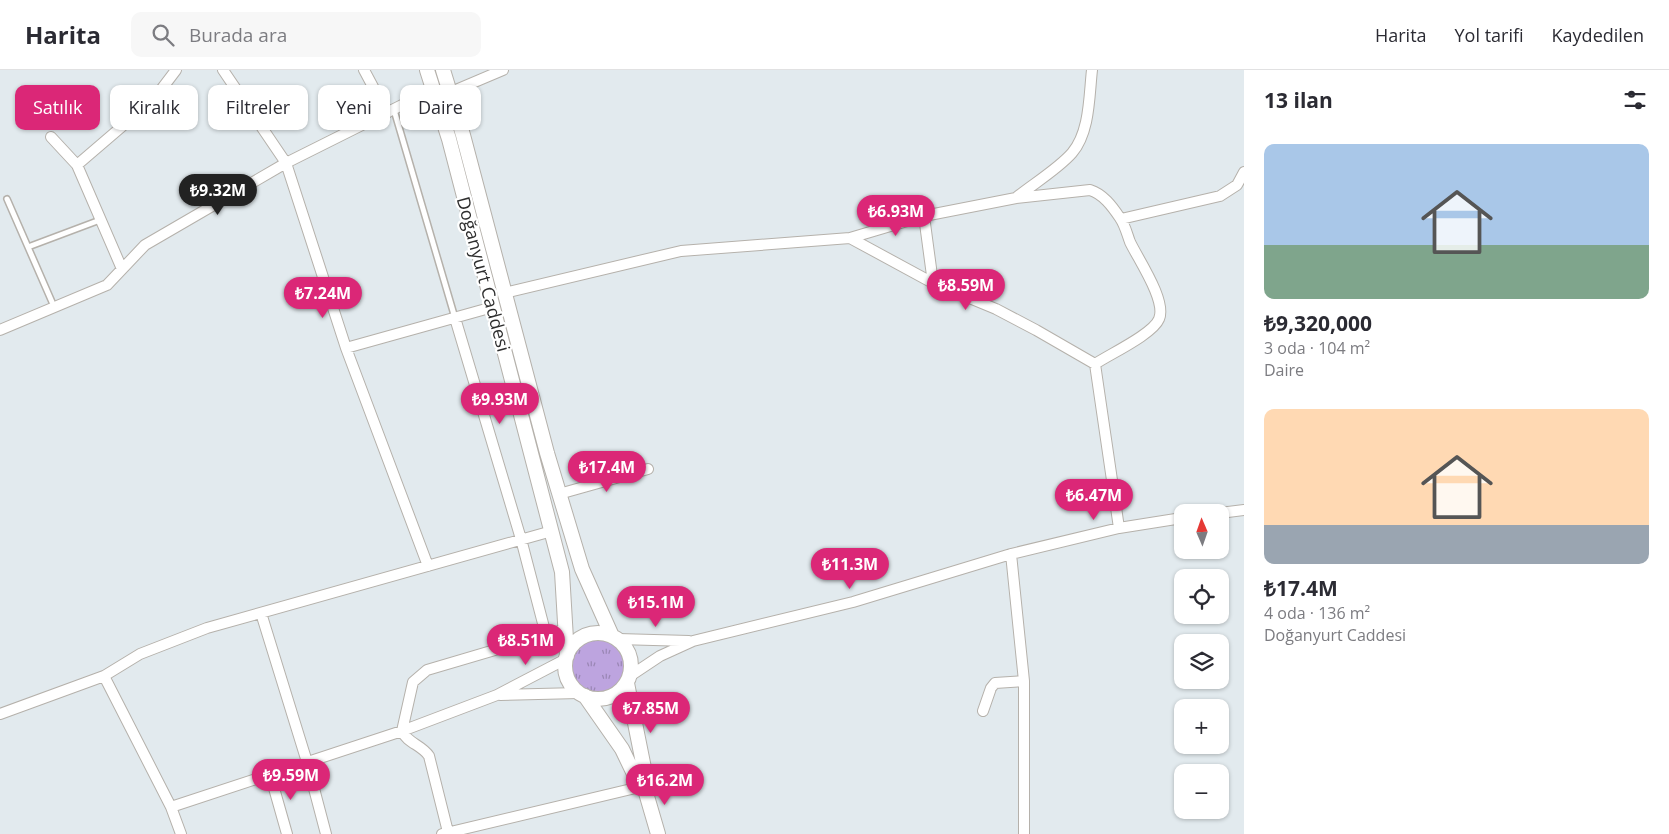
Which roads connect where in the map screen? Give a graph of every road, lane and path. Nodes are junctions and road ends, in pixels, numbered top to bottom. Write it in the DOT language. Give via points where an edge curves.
graph roads {
  1 [pos="176,70"];
  2 [pos="224,70"];
  3 [pos="364,70"];
  4 [pos="427,70"];
  5 [pos="443,70"];
  6 [pos="502,70"];
  7 [pos="1092,70"];
  8 [pos="373,85"];
  9 [pos="433,85"];
  10 [pos="448,85"];
  11 [pos="467,85"];
  12 [pos="400,107"];
  13 [pos="390,112"];
  14 [pos="353,130"];
  15 [pos="445,130"];
  16 [pos="461,130"];
  17 [pos="51,137"];
  18 [pos="286,163"];
  19 [pos="77,165"];
  20 [pos="1244,172"];
  21 [pos="1016,198"];
  22 [pos="7,199"];
  23 [pos="924,216"];
  24 [pos="1121,219"];
  25 [pos="101,220"];
  26 [pos="850,238"];
  27 [pos="28,247"];
  28 [pos="122,269"];
  29 [pos="933,283"];
  30 [pos="504,293"];
  31 [pos="52,302"];
  32 [pos="493,307"];
  33 [pos="455,318"];
  34 [pos="0,330"];
  35 [pos="346,348"];
  36 [pos="1095,364"];
  37 [pos="648,469"];
  38 [pos="559,494"];
  39 [pos="1244,510"];
  40 [pos="1229,512"];
  41 [pos="1174,519"];
  42 [pos="1119,528"];
  43 [pos="552,531"];
  44 [pos="521,539"];
  45 [pos="1011,554"];
  46 [pos="428,566"];
  47 [pos="261,613"];
  48 [pos="566,629"];
  49 [pos="546,635"];
  50 [pos="615,637"];
  51 [pos="693,641"];
  52 [pos="566,657"];
  53 [pos="104,676"];
  54 [pos="629,679"];
  55 [pos="1024,681"];
  56 [pos="582,694"];
  57 [pos="497,695"];
  58 [pos="983,711"];
  59 [pos="0,714"];
  60 [pos="402,731"];
  61 [pos="307,762"];
  62 [pos="270,774"];
  63 [pos="644,786"];
  64 [pos="171,807"];
  65 [pos="445,833"];
  66 [pos="181,834"];
  67 [pos="287,834"];
  68 [pos="326,834"];
  69 [pos="658,834"];
  70 [pos="1024,834"];
  1 -- 19 [label="street" via="154,99"];
  2 -- 18 [label="street"];
  3 -- 8 [label="street"];
  4 -- 9 [label="street, Doğanyurt Caddesi"];
  5 -- 10 [label="street, Doğanyurt Caddesi"];
  6 -- 11 [label="street"];
  7 -- 21 [label="street" via="1081,138 1072,153"];
  12 -- 13 [label="street"];
  13 -- 33 [label="lane"];
  14 -- 18 [label="street"];
  15 -- 32 [label="street, Doğanyurt Caddesi"];
  16 -- 30 [label="street, Doğanyurt Caddesi"];
  17 -- 19 [label="street"];
  18 -- 28 [label="street" via="145,245"];
  18 -- 35 [label="street"];
  19 -- 25 [label="street"];
  20 -- 24 [label="street" via="1237,185 1220,196"];
  21 -- 23 [label="street"];
  21 -- 24 [label="street" via="1090,190 1101,195"];
  22 -- 27 [label="lane"];
  23 -- 26 [label="street"];
  23 -- 29 [label="street"];
  24 -- 36 [label="street" via="1148,274 1161,314 1151,330"];
  25 -- 27 [label="lane"];
  25 -- 28 [label="street"];
  26 -- 29 [label="street"];
  26 -- 30 [label="street" via="681,252"];
  27 -- 31 [label="lane"];
  28 -- 34 [label="street" via="107,285"];
  29 -- 36 [label="street" via="1012,317"];
  30 -- 38 [label="street, Doğanyurt Caddesi"];
  32 -- 33 [label="street"];
  32 -- 43 [label="street, Doğanyurt Caddesi"];
  33 -- 35 [label="street"];
  33 -- 44 [label="street"];
  35 -- 46 [label="street"];
  36 -- 42 [label="street"];
  37 -- 38 [label="street"];
  38 -- 50 [label="street, Doğanyurt Caddesi" via="582,569"];
  39 -- 40 [label="street"];
  41 -- 42 [label="street"];
  42 -- 45 [label="street"];
  43 -- 44 [label="street"];
  43 -- 48 [label="street, Doğanyurt Caddesi" via="562,572"];
  44 -- 46 [label="street"];
  44 -- 49 [label="street"];
  45 -- 51 [label="street" via="853,602"];
  45 -- 55 [label="street"];
  46 -- 47 [label="street"];
  47 -- 53 [label="street" via="207,628 140,654"];
  47 -- 61 [label="street"];
  48 -- 49 [label="street"];
  48 -- 52 [label="street, Doğanyurt Caddesi"];
  49 -- 60 [label="street" via="419,675 413,682"];
  50 -- 51 [label="street"];
  50 -- 52 [label="street" via="598,633 585,636 574,644"];
  50 -- 54 [label="street" via="630,656"];
  51 -- 54 [label="street" via="660,656"];
  52 -- 56 [label="street" via="567,676"];
  52 -- 57 [label="street"];
  53 -- 59 [label="street"];
  53 -- 64 [label="street"];
  54 -- 56 [label="street" via="612,696 598,699"];
  54 -- 63 [label="street" via="645,774"];
  55 -- 58 [label="street" via="995,683"];
  55 -- 70 [label="street"];
  56 -- 57 [label="street"];
  56 -- 63 [label="street"];
  57 -- 60 [label="street"];
  60 -- 61 [label="street"];
  60 -- 65 [label="street" via="429,756"];
  61 -- 62 [label="street"];
  61 -- 68 [label="street"];
  62 -- 64 [label="street"];
  62 -- 67 [label="street"];
  63 -- 65 [label="street"];
  63 -- 69 [label="street"];
  64 -- 66 [label="street"];
}
